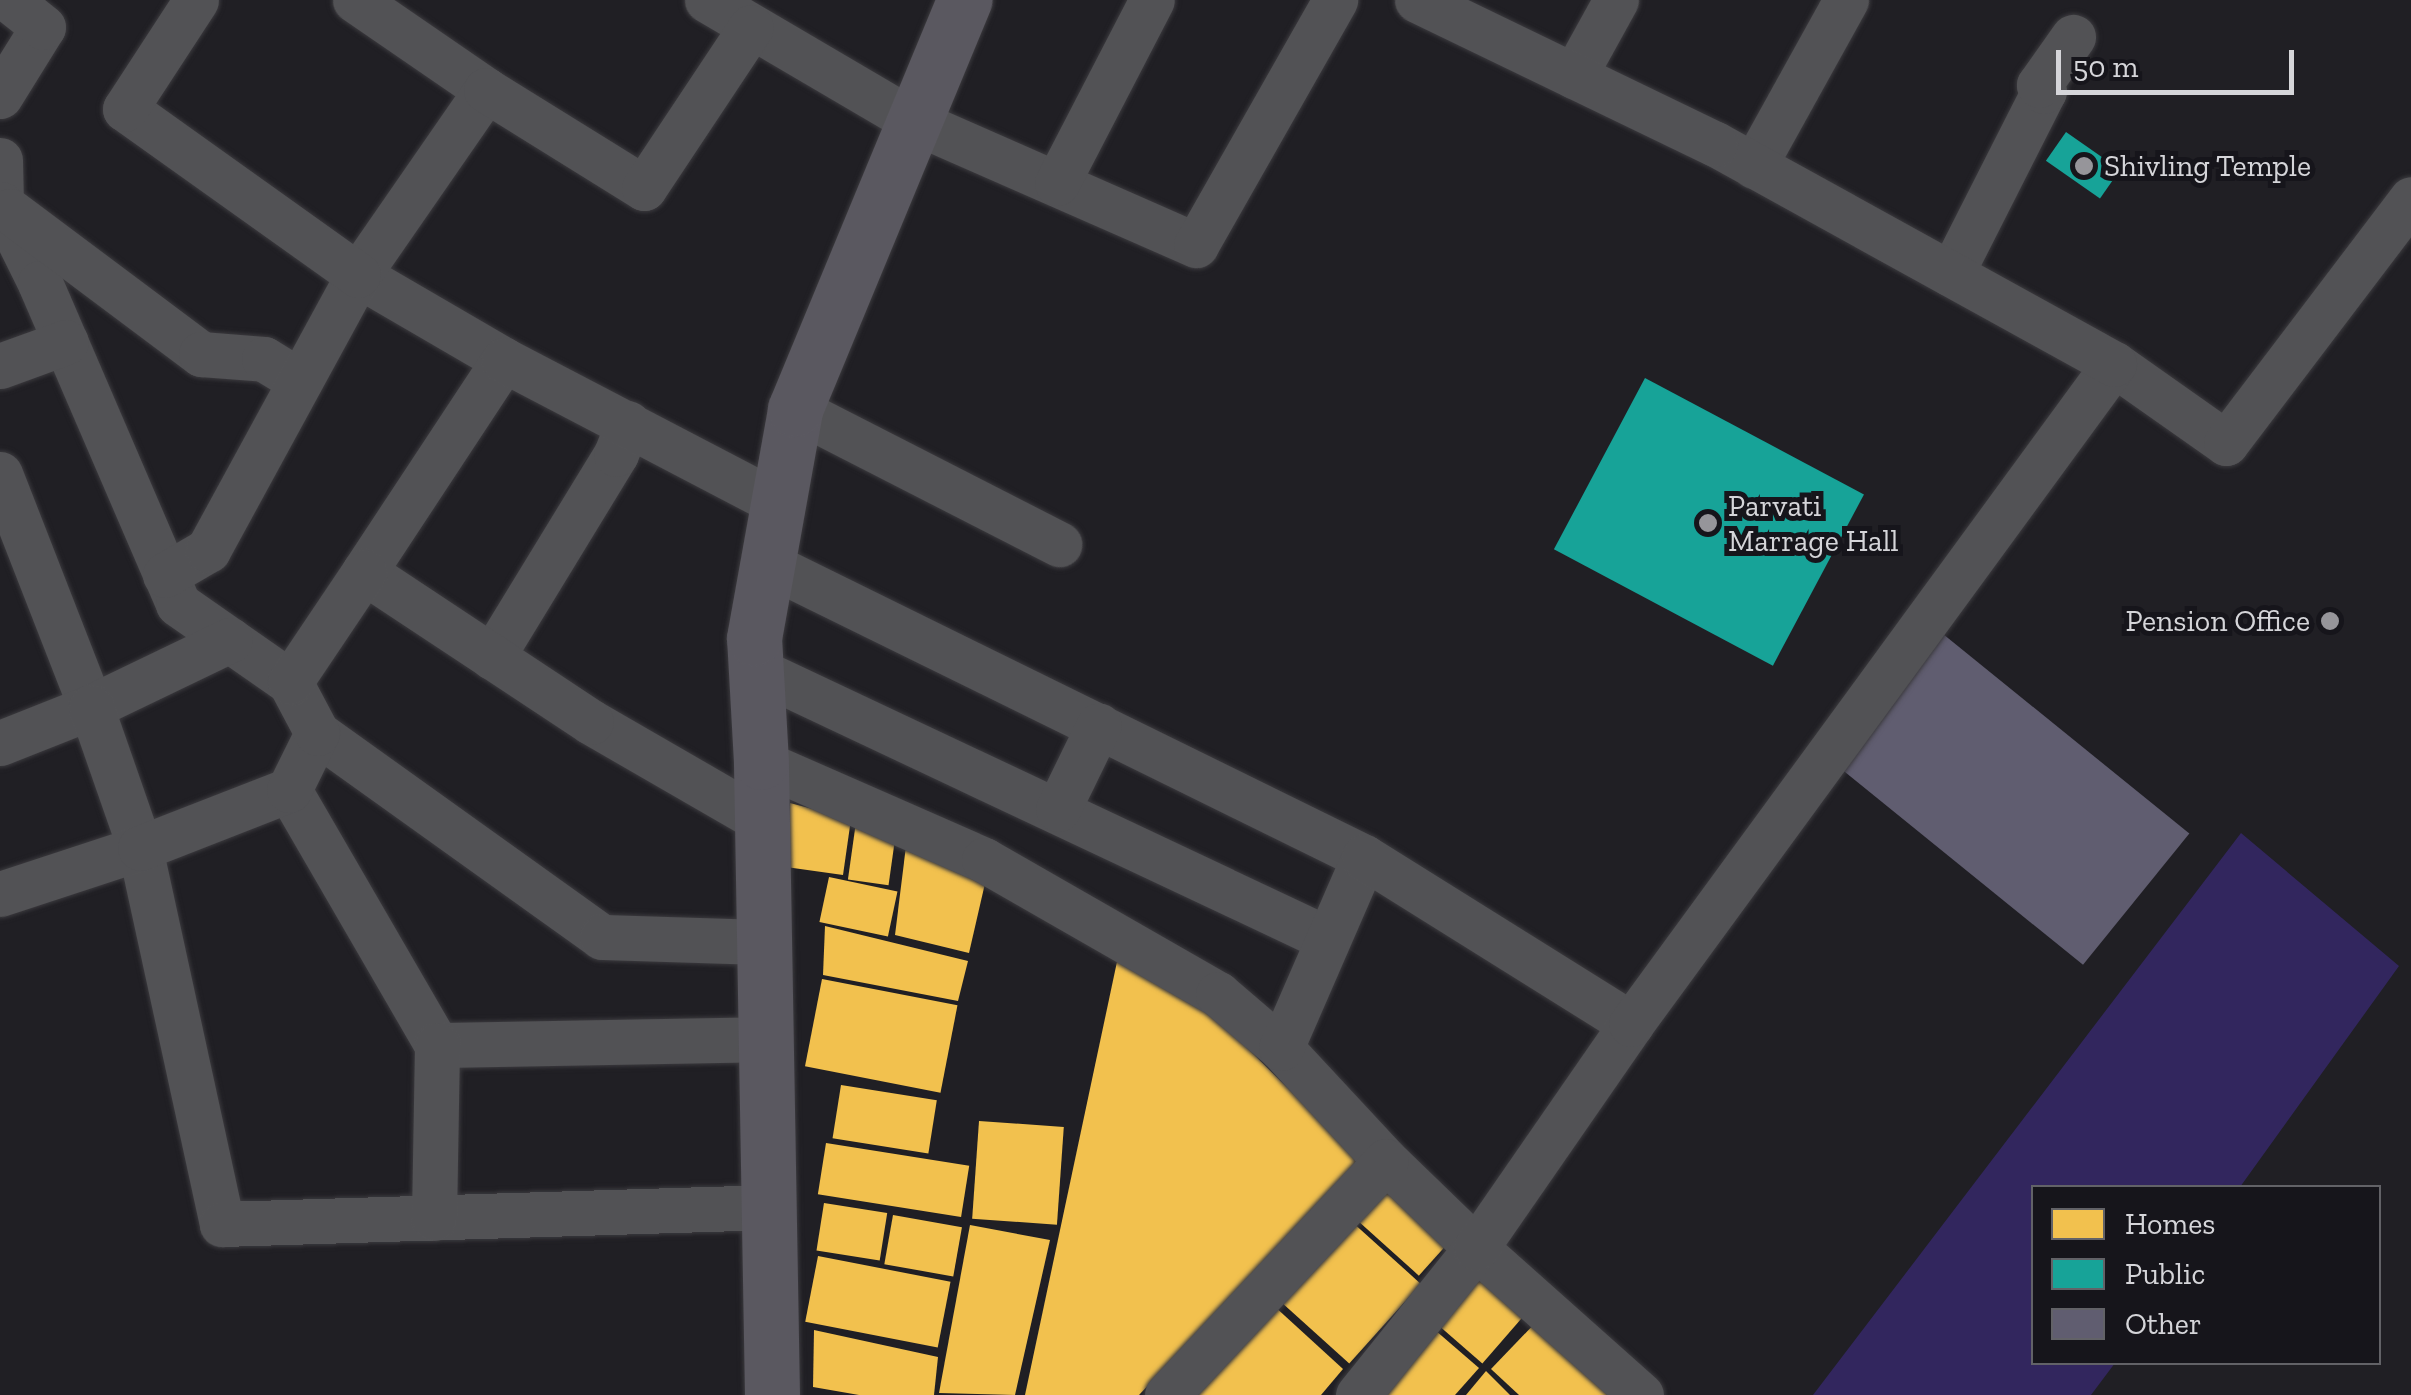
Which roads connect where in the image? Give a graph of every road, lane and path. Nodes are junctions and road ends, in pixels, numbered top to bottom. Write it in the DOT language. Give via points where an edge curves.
graph roads {
  1 [pos="10,0"];
  2 [pos="196,0"];
  3 [pos="355,0"];
  4 [pos="707,0"];
  5 [pos="964,0"];
  6 [pos="1152,0"];
  7 [pos="1336,0"];
  8 [pos="1416,0"];
  9 [pos="1616,0"];
  10 [pos="1846,0"];
  11 [pos="752,26"];
  12 [pos="2072,37"];
  13 [pos="1574,76"];
  14 [pos="486,90"];
  15 [pos="0,96"];
  16 [pos="913,121"];
  17 [pos="0,160"];
  18 [pos="1754,166"];
  19 [pos="1057,184"];
  20 [pos="2411,199"];
  21 [pos="1,204"];
  22 [pos="1951,274"];
  23 [pos="358,275"];
  24 [pos="66,342"];
  25 [pos="504,360"];
  26 [pos="2114,364"];
  27 [pos="0,366"];
  28 [pos="300,381"];
  29 [pos="795,409"];
  30 [pos="628,423"];
  31 [pos="0,474"];
  32 [pos="779,504"];
  33 [pos="1059,544"];
  34 [pos="768,564"];
  35 [pos="364,572"];
  36 [pos="165,575"];
  37 [pos="230,640"];
  38 [pos="492,657"];
  39 [pos="754,669"];
  40 [pos="290,682"];
  41 [pos="91,707"];
  42 [pos="1098,725"];
  43 [pos="317,733"];
  44 [pos="0,743"];
  45 [pos="761,762"];
  46 [pos="289,790"];
  47 [pos="1058,809"];
  48 [pos="759,819"];
  49 [pos="140,848"];
  50 [pos="1364,856"];
  51 [pos="0,894"];
  52 [pos="1328,939"];
  53 [pos="763,942"];
  54 [pos="1631,1024"];
  55 [pos="766,1038"];
  56 [pos="438,1046"];
  57 [pos="1281,1048"];
  58 [pos="1386,1161"];
  59 [pos="771,1207"];
  60 [pos="434,1218"];
  61 [pos="1476,1248"];
  62 [pos="772,1395"];
  63 [pos="1168,1395"];
  64 [pos="1358,1395"];
  65 [pos="1642,1395"];
  1 -- 15 [label="street" via="43,27"];
  2 -- 23 [label="street" via="125,109"];
  3 -- 14 [label="street"];
  4 -- 11 [label="street"];
  5 -- 16 [label="main road"];
  6 -- 19 [label="street"];
  7 -- 19 [label="street" via="1196,245"];
  8 -- 13 [label="street"];
  9 -- 13 [label="street"];
  10 -- 18 [label="street"];
  11 -- 14 [label="street" via="644,188"];
  11 -- 16 [label="street"];
  12 -- 22 [label="street" via="2039,85 2044,91"];
  13 -- 18 [label="street"];
  14 -- 23 [label="street"];
  16 -- 19 [label="street"];
  16 -- 29 [label="main road"];
  17 -- 21 [label="street"];
  18 -- 22 [label="street"];
  20 -- 26 [label="street" via="2226,443"];
  21 -- 24 [label="street"];
  21 -- 28 [label="street" via="201,354 264,359"];
  22 -- 26 [label="street"];
  23 -- 25 [label="street"];
  23 -- 28 [label="street"];
  24 -- 27 [label="street"];
  24 -- 36 [label="street"];
  25 -- 30 [label="street"];
  25 -- 35 [label="street"];
  26 -- 54 [label="street"];
  28 -- 36 [label="street" via="208,550"];
  29 -- 32 [label="main road"];
  29 -- 33 [label="street"];
  30 -- 32 [label="street"];
  30 -- 38 [label="street" via="616,454"];
  31 -- 41 [label="street"];
  32 -- 34 [label="main road"];
  34 -- 39 [label="main road"];
  34 -- 42 [label="street"];
  35 -- 38 [label="street"];
  35 -- 40 [label="street"];
  36 -- 37 [label="street" via="178,604"];
  37 -- 40 [label="street"];
  37 -- 41 [label="street"];
  38 -- 48 [label="street"];
  39 -- 45 [label="main road"];
  39 -- 47 [label="street"];
  40 -- 43 [label="street"];
  41 -- 44 [label="street"];
  41 -- 49 [label="street"];
  42 -- 47 [label="street"];
  42 -- 50 [label="street"];
  43 -- 46 [label="street"];
  43 -- 53 [label="street" via="602,937"];
  45 -- 48 [label="main road"];
  45 -- 57 [label="street" via="984,860 1183,971"];
  46 -- 49 [label="street"];
  46 -- 56 [label="street"];
  47 -- 52 [label="street"];
  48 -- 53 [label="main road"];
  49 -- 51 [label="street"];
  49 -- 60 [label="street" via="222,1224"];
  50 -- 52 [label="street"];
  50 -- 54 [label="street"];
  52 -- 57 [label="street"];
  53 -- 55 [label="main road"];
  54 -- 61 [label="street"];
  55 -- 56 [label="street"];
  55 -- 59 [label="main road"];
  56 -- 60 [label="street"];
  57 -- 58 [label="street"];
  58 -- 61 [label="street"];
  58 -- 63 [label="street"];
  59 -- 60 [label="street"];
  59 -- 62 [label="main road"];
  61 -- 64 [label="street"];
  61 -- 65 [label="street"];
}
